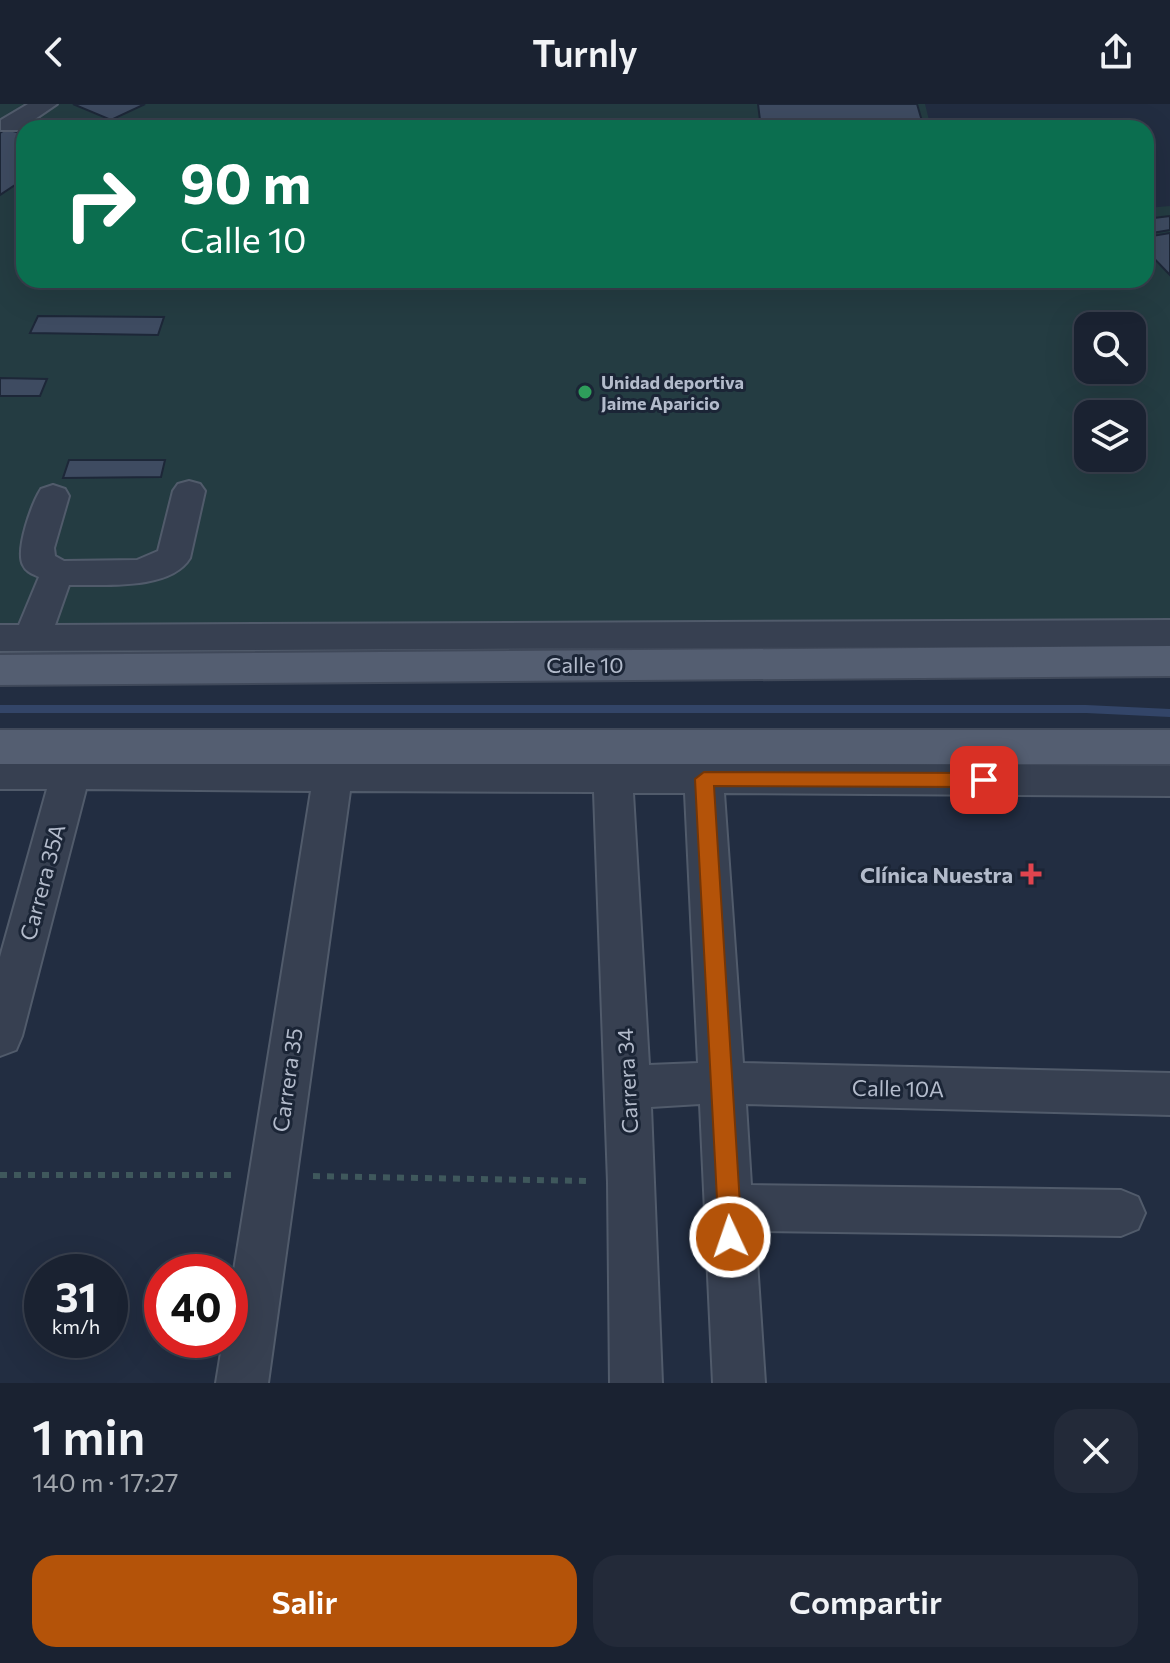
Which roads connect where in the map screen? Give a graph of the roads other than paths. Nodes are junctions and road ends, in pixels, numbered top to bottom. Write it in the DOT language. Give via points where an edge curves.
graph roads {
  1 [pos="45,104"];
  2 [pos="18,120"];
  3 [pos="16,121"];
  4 [pos="10,125"];
  5 [pos="189,491"];
  6 [pos="53,496"];
  7 [pos="58,573"];
  8 [pos="1170,633"];
  9 [pos="16,638"];
  10 [pos="134,639"];
  11 [pos="1170,661"];
  12 [pos="229,666"];
  13 [pos="0,670"];
  14 [pos="0,747"];
  15 [pos="1170,747"];
  16 [pos="0,774"];
  17 [pos="71,774"];
  18 [pos="332,778"];
  19 [pos="613,779"];
  20 [pos="704,779"];
  21 [pos="1170,781"];
  22 [pos="0,1036"];
  23 [pos="721,1083"];
  24 [pos="626,1087"];
  25 [pos="1170,1094"];
  26 [pos="729,1208"];
  27 [pos="1121,1213"];
  28 [pos="242,1383"];
  29 [pos="636,1383"];
  30 [pos="739,1383"];
  1 -- 2 [label="street"];
  3 -- 4 [label="street"];
  5 -- 7 [label="street" via="173,558 142,572"];
  6 -- 7 [label="street" via="37,548 38,562"];
  7 -- 9 [label="street"];
  8 -- 10 [label="street, Calle 10"];
  9 -- 10 [label="street, Calle 10"];
  10 -- 12 [label="main road"];
  11 -- 12 [label="main road, Calle 10"];
  12 -- 13 [label="main road, Calle 10"];
  14 -- 15 [label="main road"];
  16 -- 17 [label="street"];
  17 -- 18 [label="street"];
  17 -- 22 [label="street, Carrera 35A"];
  18 -- 19 [label="street"];
  18 -- 28 [label="street, Carrera 35"];
  19 -- 20 [label="street"];
  19 -- 24 [label="street, Carrera 34"];
  20 -- 21 [label="street"];
  20 -- 23 [label="street"];
  23 -- 24 [label="street, Calle 10A"];
  23 -- 25 [label="street, Calle 10A"];
  23 -- 26 [label="street"];
  24 -- 29 [label="street, Carrera 34"];
  26 -- 27 [label="street"];
  26 -- 30 [label="street"];
}
